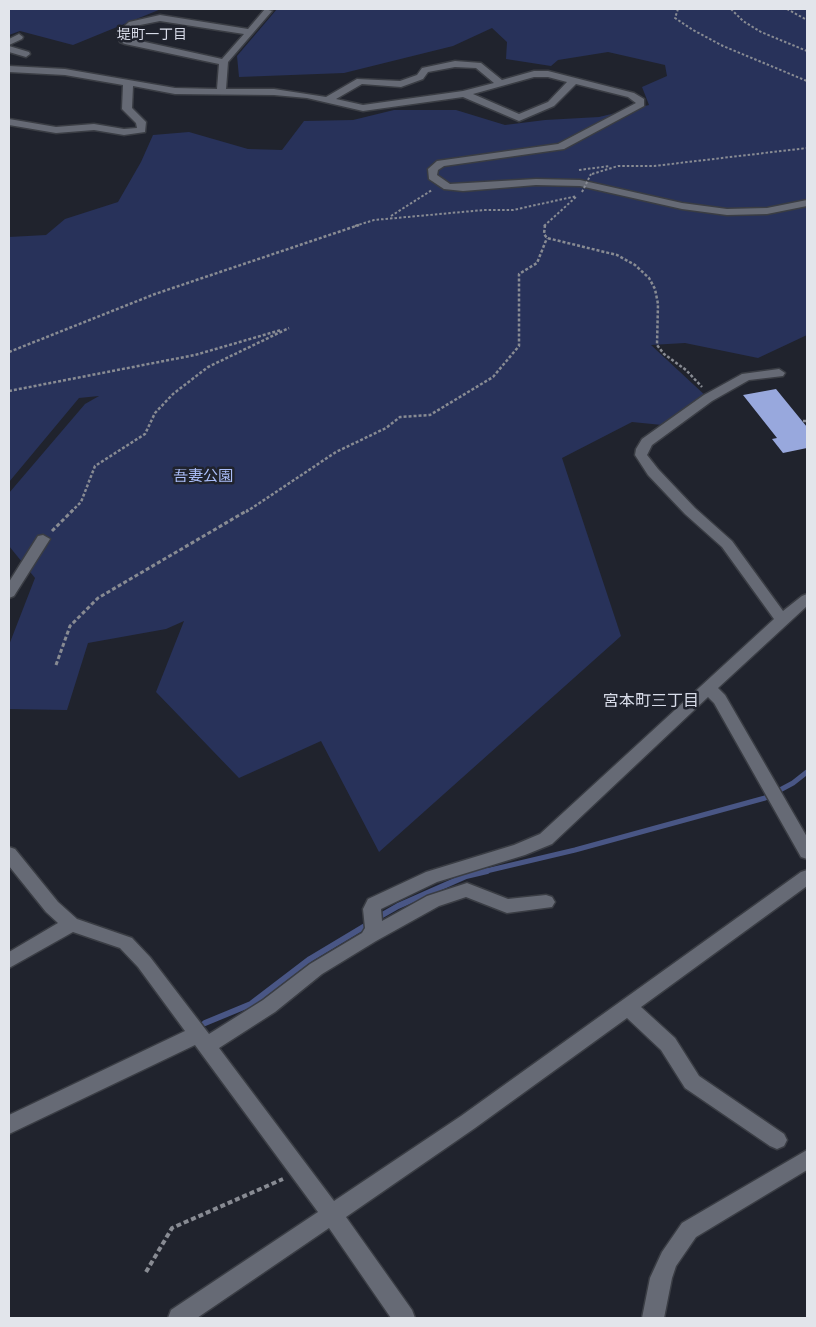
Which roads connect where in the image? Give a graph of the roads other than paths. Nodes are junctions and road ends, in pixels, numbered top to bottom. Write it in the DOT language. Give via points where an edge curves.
graph roads {
  1 [pos="268,11"];
  2 [pos="249,32"];
  3 [pos="19,37"];
  4 [pos="9,42"];
  5 [pos="9,49"];
  6 [pos="26,54"];
  7 [pos="224,62"];
  8 [pos="9,69"];
  9 [pos="574,80"];
  10 [pos="128,84"];
  11 [pos="500,84"];
  12 [pos="221,91"];
  13 [pos="464,94"];
  14 [pos="327,100"];
  15 [pos="9,122"];
  16 [pos="807,204"];
  17 [pos="779,372"];
  18 [pos="43,539"];
  19 [pos="9,593"];
  20 [pos="807,599"];
  21 [pos="783,619"];
  22 [pos="708,688"];
  23 [pos="807,852"];
  24 [pos="9,854"];
  25 [pos="807,877"];
  26 [pos="546,902"];
  27 [pos="71,924"];
  28 [pos="373,926"];
  29 [pos="9,961"];
  30 [pos="628,1007"];
  31 [pos="202,1039"];
  32 [pos="9,1125"];
  33 [pos="777,1140"];
  34 [pos="807,1159"];
  35 [pos="333,1216"];
  36 [pos="179,1318"];
  37 [pos="404,1318"];
  38 [pos="653,1318"];
  1 -- 2 [label="street"];
  2 -- 7 [label="street"];
  2 -- 7 [label="street" via="160,18 132,24 121,33 123,40 128,42"];
  3 -- 4 [label="street"];
  5 -- 6 [label="street"];
  7 -- 12 [label="street"];
  8 -- 10 [label="street" via="65,72"];
  9 -- 11 [label="street" via="534,74"];
  9 -- 13 [label="street" via="551,104 519,118"];
  9 -- 16 [label="street" via="631,95 639,99 640,104 560,147 457,159 435,166 432,172 434,179 448,186 472,188 536,182 580,183 682,206 727,212 767,211"];
  10 -- 12 [label="street" via="175,91"];
  10 -- 15 [label="street" via="127,109 141,122 142,130 124,132 94,127 56,130"];
  11 -- 13 [label="street"];
  11 -- 14 [label="street" via="478,65 454,64 425,70 420,77 401,84 360,81"];
  12 -- 14 [label="street" via="274,92"];
  13 -- 14 [label="street" via="372,108"];
  17 -- 21 [label="street" via="746,377 713,396 647,442 642,455 653,472 690,511 727,544 773,610"];
  18 -- 19 [label="street"];
  20 -- 21 [label="street"];
  21 -- 22 [label="street"];
  22 -- 23 [label="street" via="720,699"];
  22 -- 28 [label="street" via="546,839 432,877 374,904"];
  24 -- 27 [label="street" via="52,907"];
  25 -- 30 [label="street"];
  26 -- 28 [label="street" via="507,906 467,890"];
  27 -- 29 [label="street"];
  27 -- 31 [label="street" via="126,943"];
  28 -- 31 [label="street" via="269,1006"];
  30 -- 33 [label="street" via="668,1044 692,1082"];
  30 -- 35 [label="street"];
  31 -- 32 [label="street"];
  31 -- 35 [label="street"];
  34 -- 38 [label="street" via="689,1230 669,1259 661,1278"];
  35 -- 36 [label="street"];
  35 -- 37 [label="street"];
}
